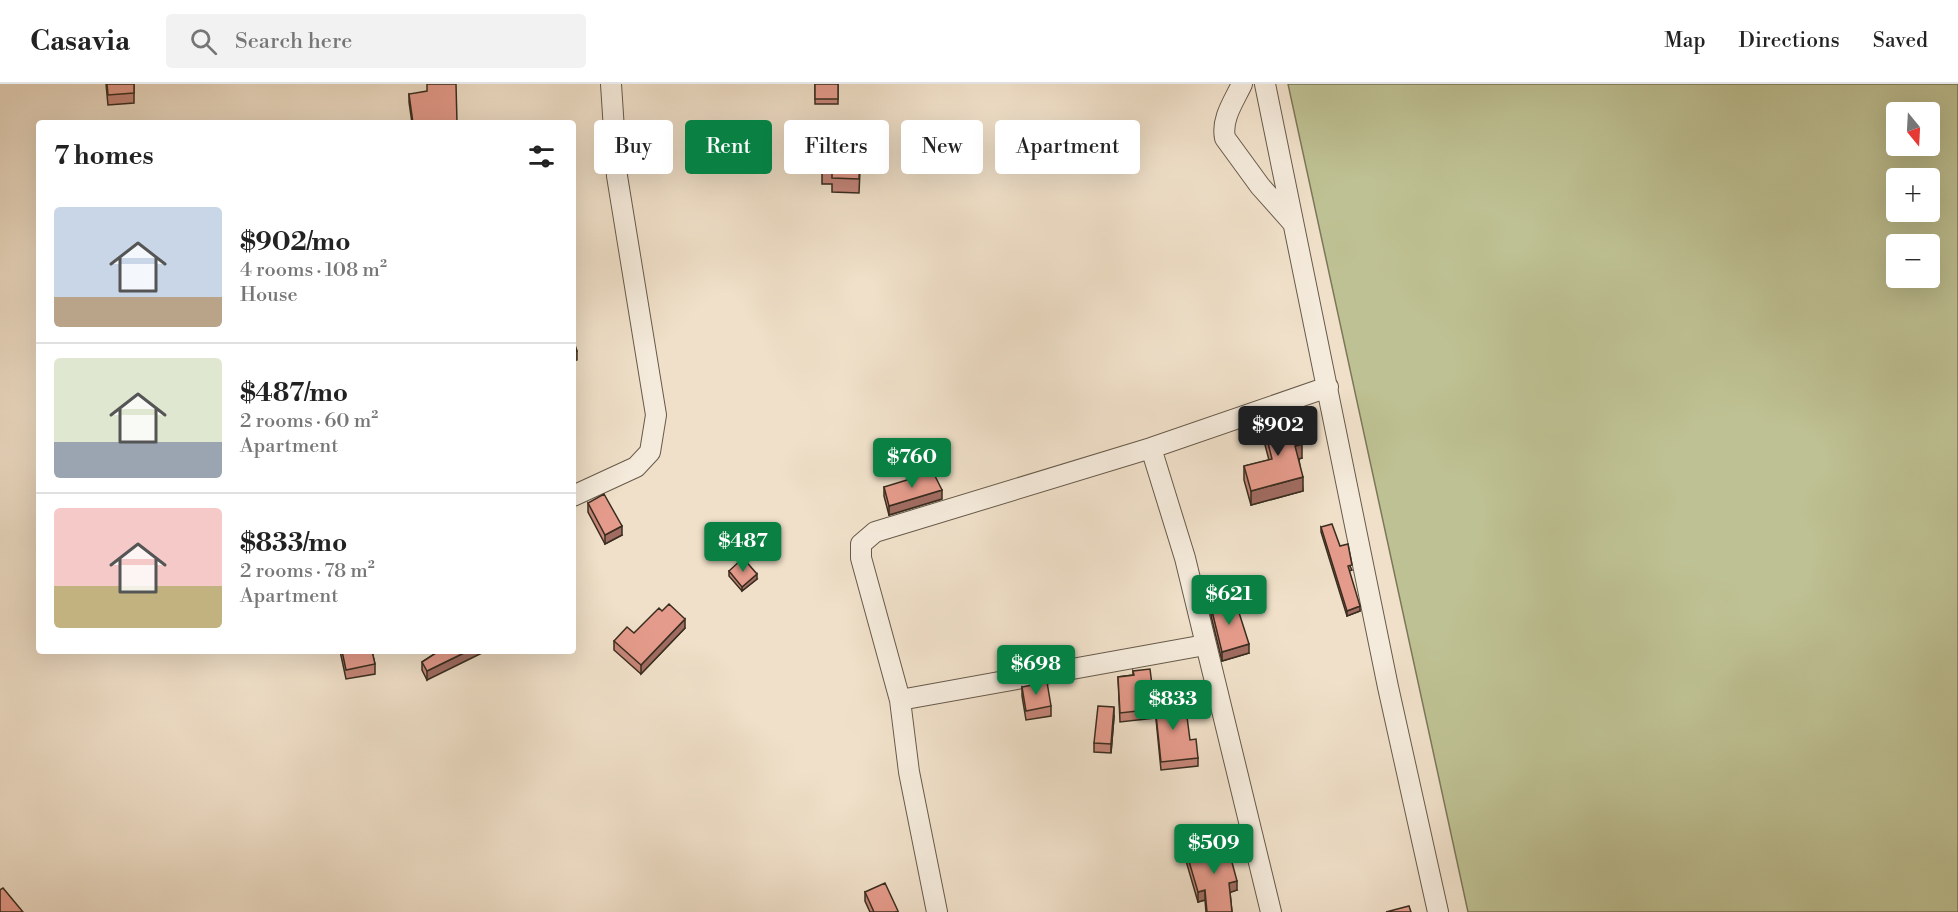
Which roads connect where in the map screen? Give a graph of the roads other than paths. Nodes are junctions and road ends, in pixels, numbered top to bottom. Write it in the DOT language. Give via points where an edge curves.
graph roads {
  1 [pos="612,84"];
  2 [pos="1242,84"];
  3 [pos="1266,84"];
  4 [pos="1292,222"];
  5 [pos="1328,387"];
  6 [pos="1151,448"];
  7 [pos="576,495"];
  8 [pos="1205,645"];
  9 [pos="900,700"];
  10 [pos="937,912"];
  11 [pos="1271,912"];
  12 [pos="1438,912"];
  1 -- 7 [label="street" via="618,176 656,415 650,452 636,467"];
  2 -- 4 [label="street" via="1228,113 1225,138"];
  3 -- 4 [label="street"];
  4 -- 5 [label="street"];
  5 -- 6 [label="street"];
  5 -- 12 [label="street"];
  6 -- 8 [label="street" via="1185,558"];
  6 -- 9 [label="street" via="875,532 861,544 861,558"];
  8 -- 9 [label="street"];
  8 -- 11 [label="street"];
  9 -- 10 [label="street" via="909,772"];
}
